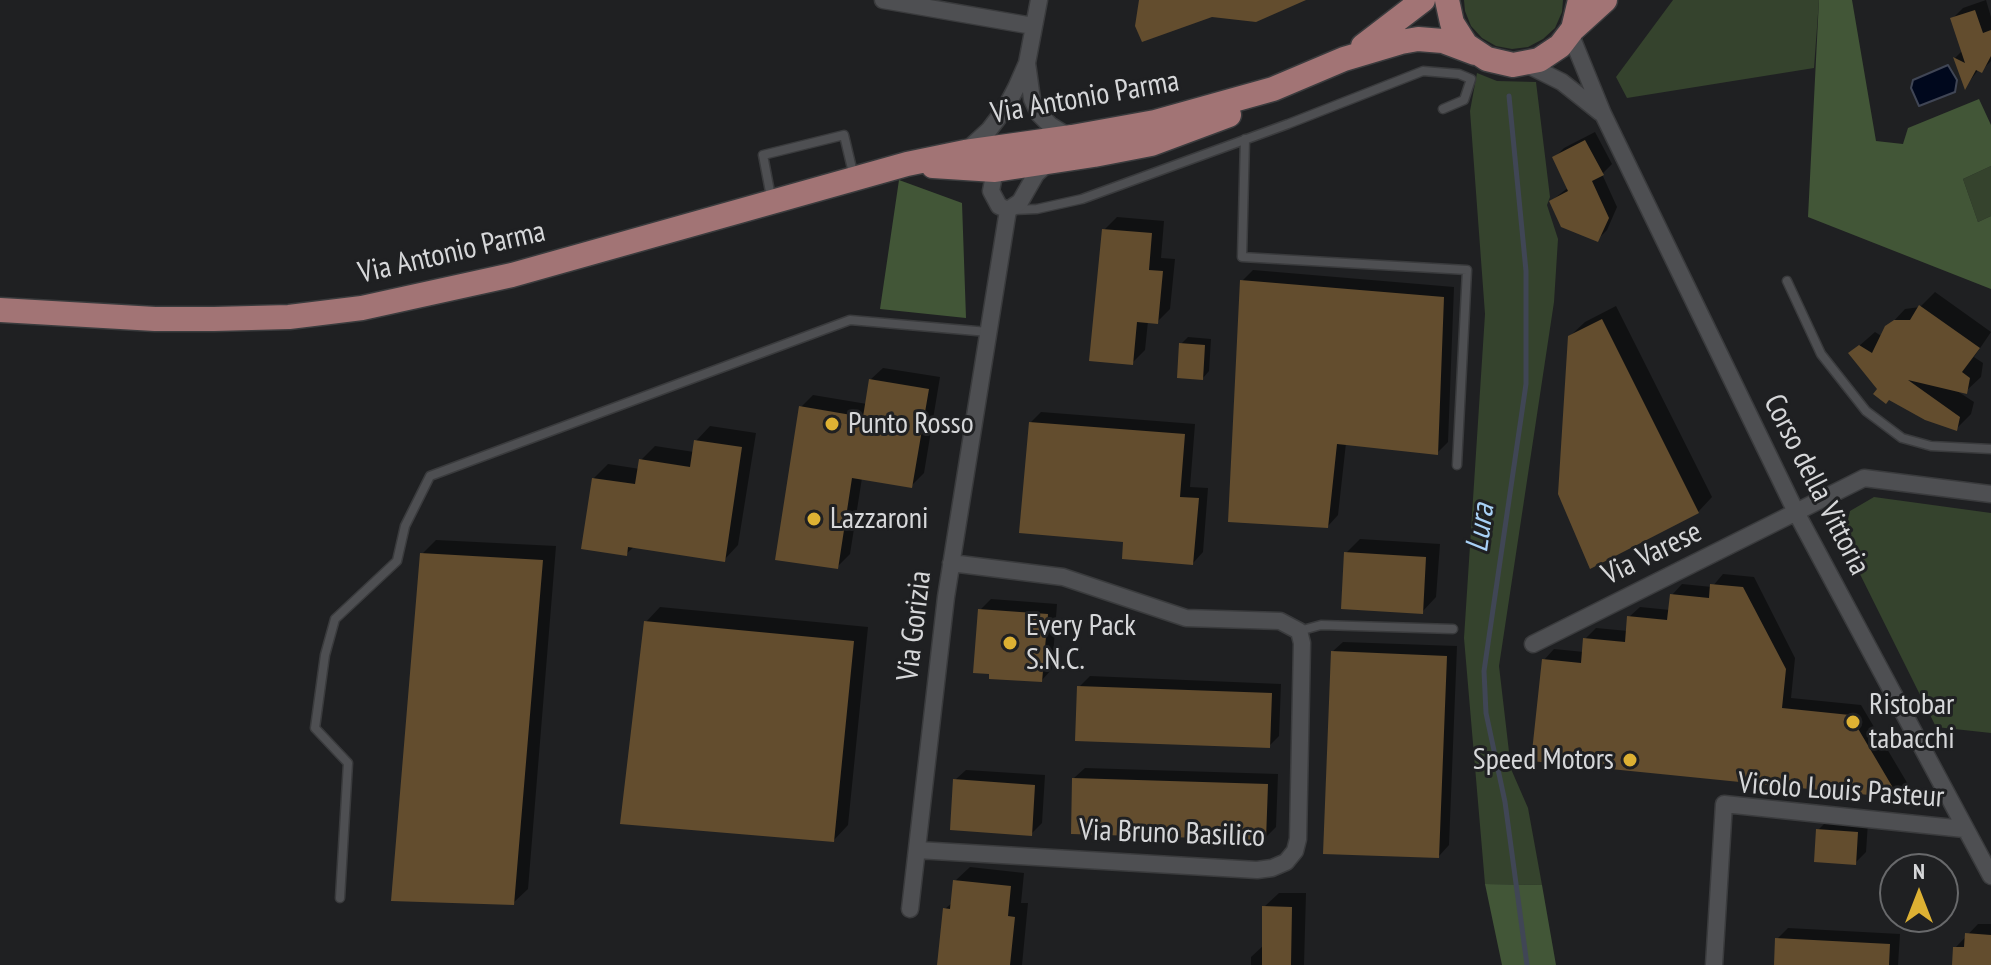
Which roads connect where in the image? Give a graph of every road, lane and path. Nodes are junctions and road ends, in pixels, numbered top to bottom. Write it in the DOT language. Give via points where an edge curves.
graph roads {
  1 [pos="883,0"];
  2 [pos="1039,0"];
  3 [pos="1423,0"];
  4 [pos="1447,0"];
  5 [pos="1580,0"];
  6 [pos="1605,0"];
  7 [pos="1033,26"];
  8 [pos="1572,31"];
  9 [pos="1475,53"];
  10 [pos="1344,59"];
  11 [pos="1027,63"];
  12 [pos="1526,64"];
  13 [pos="1273,89"];
  14 [pos="1443,109"];
  15 [pos="1603,114"];
  16 [pos="1072,137"];
  17 [pos="1245,139"];
  18 [pos="965,152"];
  19 [pos="1049,162"];
  20 [pos="907,164"];
  21 [pos="995,170"];
  22 [pos="854,177"];
  23 [pos="772,201"];
  24 [pos="1008,210"];
  25 [pos="1787,281"];
  26 [pos="0,310"];
  27 [pos="988,332"];
  28 [pos="1991,449"];
  29 [pos="1457,465"];
  30 [pos="1991,494"];
  31 [pos="1797,514"];
  32 [pos="951,563"];
  33 [pos="1453,629"];
  34 [pos="1299,631"];
  35 [pos="1533,644"];
  36 [pos="1964,829"];
  37 [pos="917,850"];
  38 [pos="1991,876"];
  39 [pos="340,898"];
  40 [pos="910,909"];
  41 [pos="1714,965"];
  1 -- 7 [label="street"];
  2 -- 7 [label="street"];
  3 -- 10 [label="main road, Via Antonio Parma"];
  4 -- 9 [label="main road" via="1458,35"];
  5 -- 8 [label="main road"];
  6 -- 8 [label="main road"];
  7 -- 11 [label="street"];
  8 -- 12 [label="main road" via="1550,54"];
  8 -- 15 [label="street, Corso della Vittoria"];
  9 -- 10 [label="main road, Via Antonio Parma" via="1443,41 1418,39"];
  9 -- 12 [label="main road, Via Antonio Parma" via="1499,63"];
  10 -- 13 [label="main road, Via Antonio Parma"];
  11 -- 16 [label="street" via="1039,114"];
  11 -- 18 [label="street" via="1005,109"];
  12 -- 15 [label="street, Corso della Vittoria" via="1562,82"];
  13 -- 16 [label="main road, Via Antonio Parma" via="1155,122"];
  13 -- 19 [label="main road, Via Antonio Parma" via="1205,126 1151,144"];
  14 -- 17 [label="lane" via="1464,100 1471,79 1423,71"];
  15 -- 31 [label="street, Corso della Vittoria"];
  16 -- 18 [label="main road, Via Antonio Parma"];
  16 -- 21 [label="street" via="1020,153"];
  17 -- 24 [label="lane" via="1082,199"];
  17 -- 29 [label="lane" via="1242,257 1467,270"];
  18 -- 20 [label="main road, Via Antonio Parma"];
  19 -- 21 [label="main road, Via Antonio Parma"];
  19 -- 24 [label="street, Via Gorizia"];
  20 -- 21 [label="main road, Via Antonio Parma"];
  20 -- 22 [label="main road, Via Antonio Parma"];
  21 -- 24 [label="street" via="991,191 999,206"];
  22 -- 23 [label="main road, Via Antonio Parma"];
  22 -- 23 [label="lane" via="844,135 763,155"];
  23 -- 26 [label="main road, Via Antonio Parma" via="512,275 362,308 214,319"];
  24 -- 27 [label="street, Via Gorizia"];
  25 -- 28 [label="lane" via="1821,354 1866,411 1902,438 1931,446"];
  27 -- 32 [label="street, Via Gorizia"];
  27 -- 39 [label="lane" via="850,320 430,476 405,526 397,561 335,619 325,655 315,728 348,763"];
  30 -- 31 [label="street, Via Varese" via="1864,478"];
  31 -- 35 [label="street, Via Varese"];
  31 -- 36 [label="street, Corso della Vittoria"];
  32 -- 34 [label="street" via="1063,577 1186,618 1280,621"];
  32 -- 37 [label="street, Via Gorizia"];
  33 -- 34 [label="lane" via="1321,625"];
  34 -- 37 [label="street, Via Bruno Basilico" via="1298,839 1286,862 1257,870"];
  36 -- 38 [label="street, Corso della Vittoria"];
  36 -- 41 [label="street, Vicolo Louis Pasteur" via="1724,804"];
  37 -- 40 [label="street, Via Gorizia"];
}
